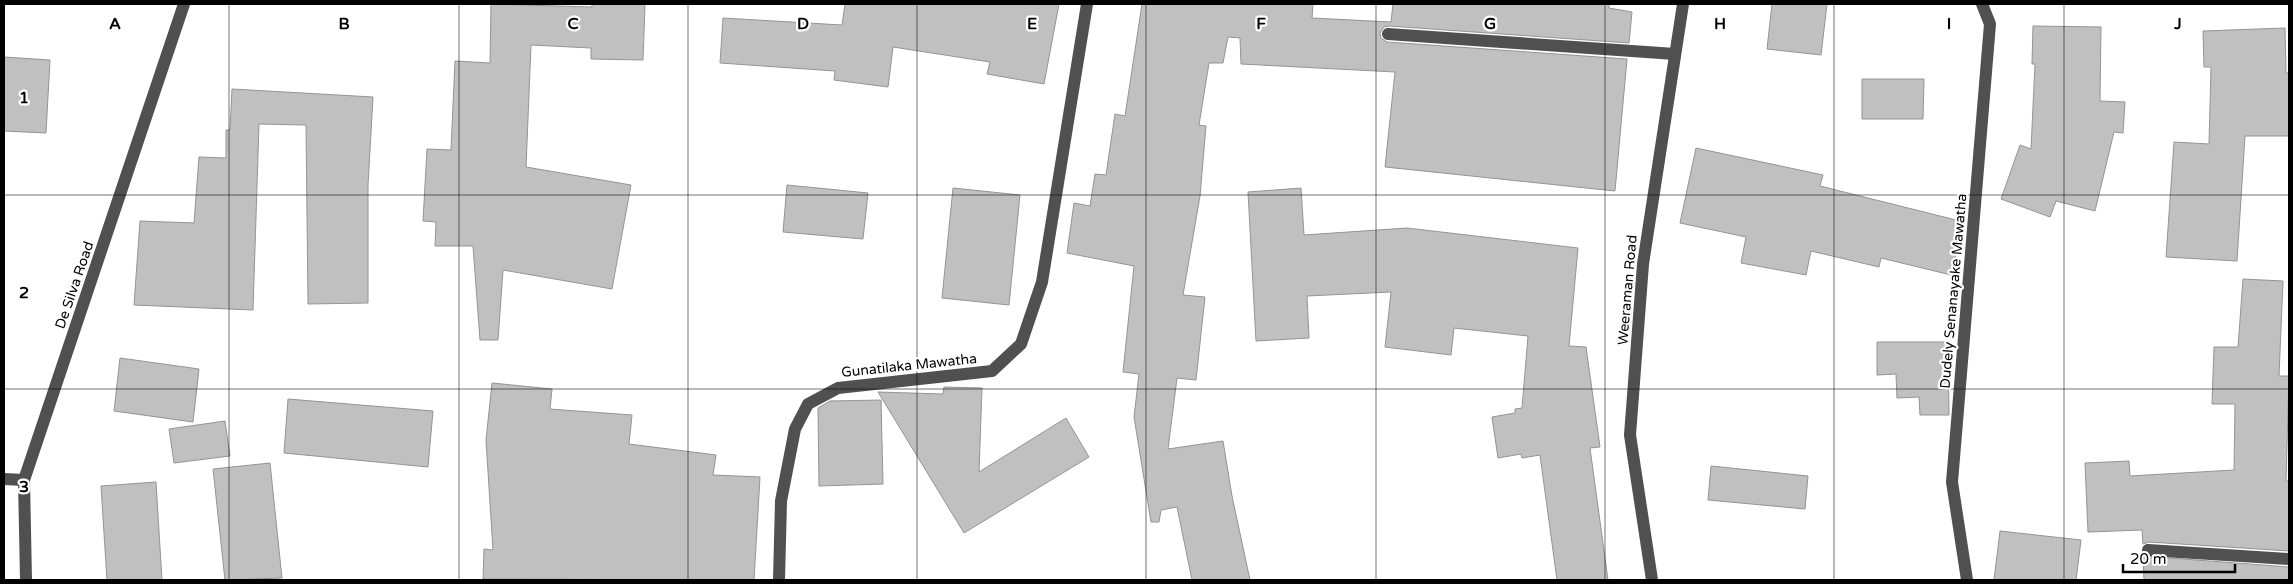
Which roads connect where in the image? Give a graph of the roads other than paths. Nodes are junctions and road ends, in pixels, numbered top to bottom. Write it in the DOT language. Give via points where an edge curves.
graph roads {
  1 [pos="184,4"];
  2 [pos="1088,4"];
  3 [pos="1683,4"];
  4 [pos="1982,4"];
  5 [pos="1388,34"];
  6 [pos="1675,54"];
  7 [pos="4,479"];
  8 [pos="24,480"];
  9 [pos="2148,550"];
  10 [pos="2289,559"];
  11 [pos="26,580"];
  12 [pos="779,580"];
  13 [pos="1652,580"];
  14 [pos="1967,580"];
  1 -- 8 [label="street, De Silva Road"];
  2 -- 12 [label="street, Gunatilaka Mawatha" via="1042,282 1022,344 992,371 838,388 808,404 795,429 781,501"];
  3 -- 6 [label="street, Weeraman Road"];
  4 -- 14 [label="street, Dudely Senanayake Mawatha" via="1990,24 1952,482"];
  5 -- 6 [label="street"];
  6 -- 13 [label="street, Weeraman Road" via="1643,264 1630,435"];
  7 -- 8 [label="street"];
  8 -- 11 [label="street, De Silva Road"];
  9 -- 10 [label="street"];
}
